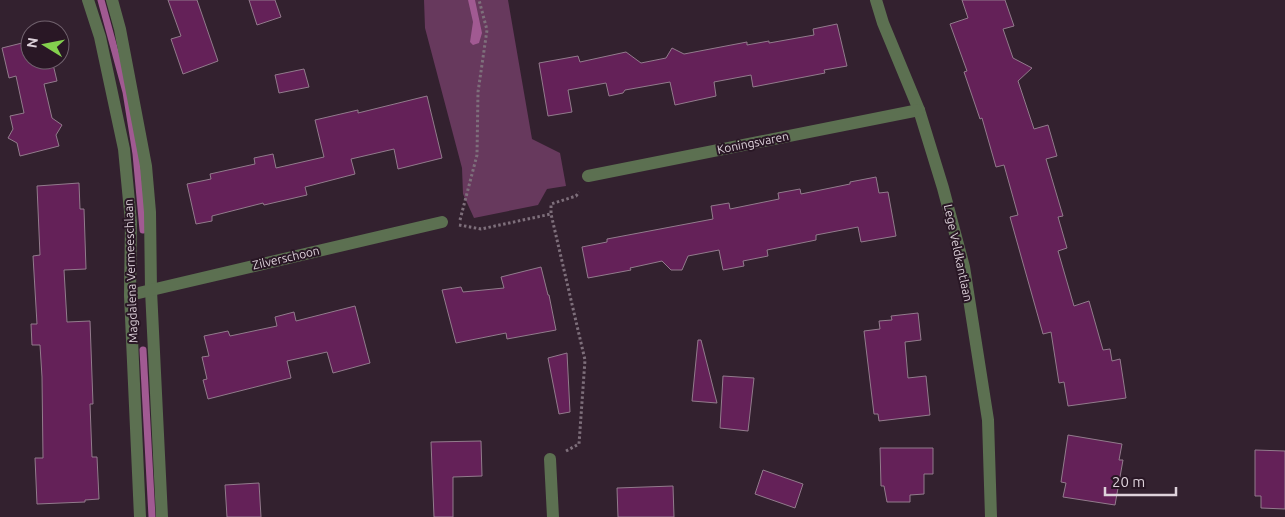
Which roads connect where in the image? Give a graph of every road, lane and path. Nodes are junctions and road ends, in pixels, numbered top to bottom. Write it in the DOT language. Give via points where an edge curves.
graph roads {
  1 [pos="88,0"];
  2 [pos="112,0"];
  3 [pos="479,0"];
  4 [pos="876,0"];
  5 [pos="919,110"];
  6 [pos="588,176"];
  7 [pos="551,214"];
  8 [pos="442,222"];
  9 [pos="151,290"];
  10 [pos="130,295"];
  11 [pos="550,459"];
  12 [pos="140,517"];
  13 [pos="162,517"];
  14 [pos="553,517"];
  15 [pos="991,517"];
  1 -- 10 [label="street, Magdalena Vermeeschlaan" via="100,37 124,149 131,222"];
  2 -- 9 [label="street, Magdalena Vermeeschlaan" via="146,166"];
  3 -- 7 [label="path" via="487,30 478,92 477,155 459,225 482,230"];
  4 -- 5 [label="street, Lege Veldkantlaan"];
  5 -- 6 [label="street, Koningsvaren"];
  5 -- 15 [label="street, Lege Veldkantlaan" via="964,267 988,420"];
  6 -- 7 [label="path" via="576,196 551,204"];
  7 -- 11 [label="path" via="586,360 579,444"];
  8 -- 9 [label="street, Zilverschoon"];
  9 -- 10 [label="street, Zilverschoon"];
  9 -- 13 [label="street, Magdalena Vermeeschlaan"];
  10 -- 12 [label="street, Magdalena Vermeeschlaan"];
  11 -- 14 [label="street"];
}
